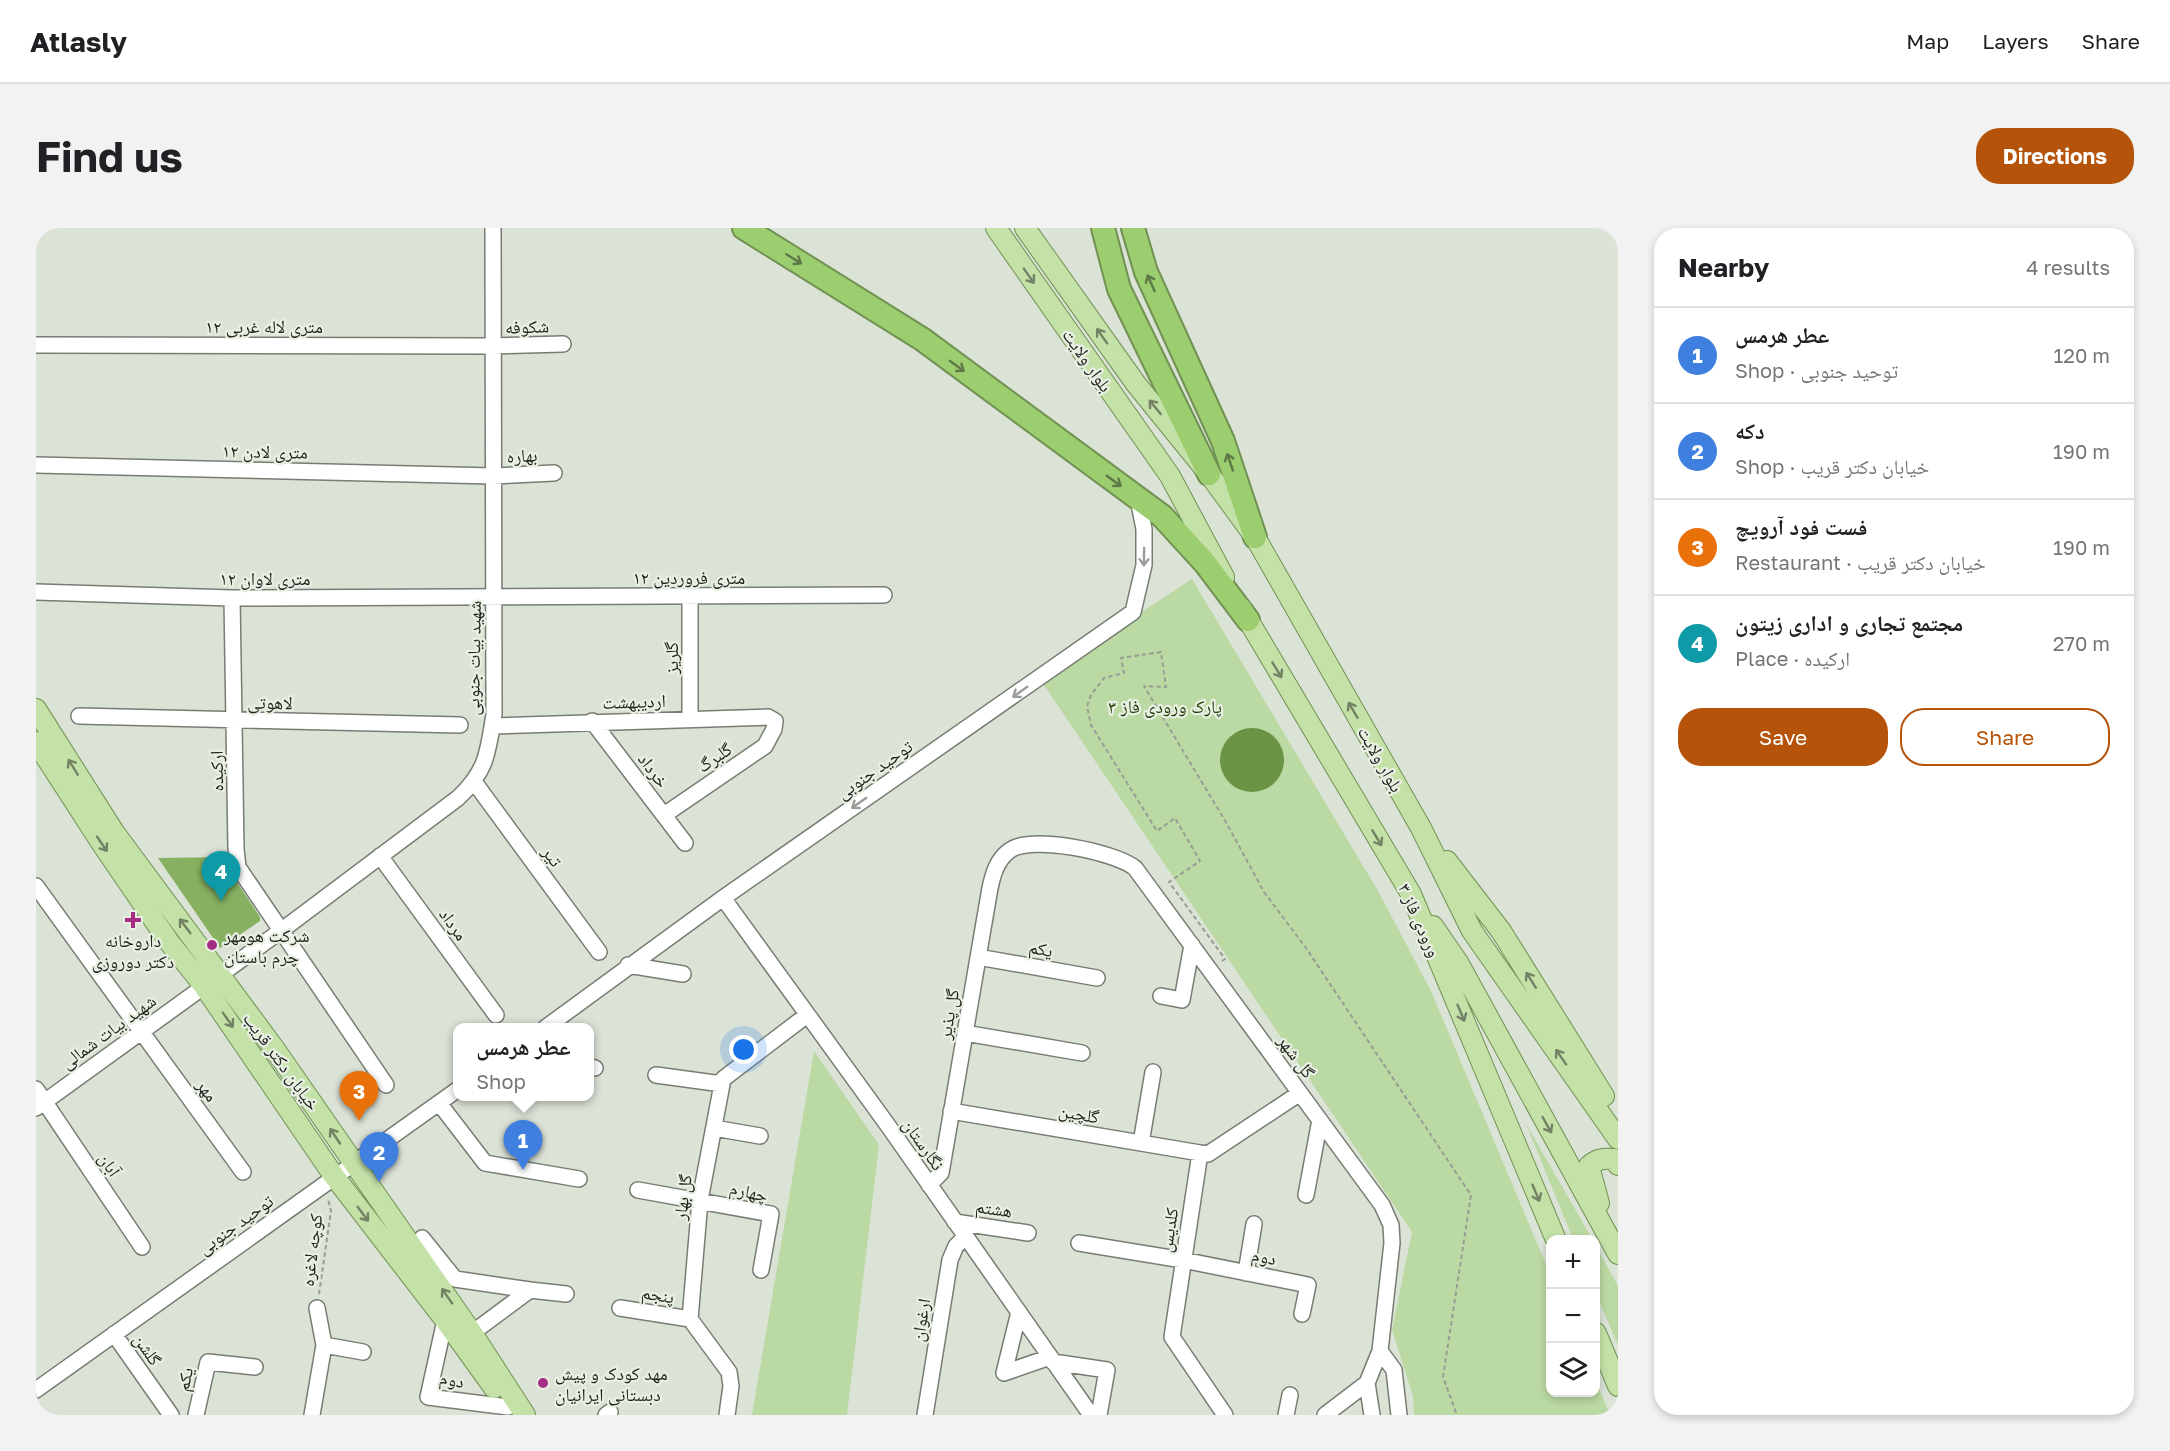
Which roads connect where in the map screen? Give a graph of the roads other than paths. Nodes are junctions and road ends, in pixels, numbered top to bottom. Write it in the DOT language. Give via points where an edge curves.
graph roads {
  1 [pos="493,228"];
  2 [pos="744,228"];
  3 [pos="996,228"];
  4 [pos="1103,228"];
  5 [pos="1133,228"];
  6 [pos="1027,231"];
  7 [pos="563,344"];
  8 [pos="36,345"];
  9 [pos="492,346"];
  10 [pos="36,465"];
  11 [pos="554,472"];
  12 [pos="1209,474"];
  13 [pos="493,476"];
  14 [pos="1138,499"];
  15 [pos="1255,537"];
  16 [pos="36,592"];
  17 [pos="884,595"];
  18 [pos="690,596"];
  19 [pos="494,597"];
  20 [pos="232,598"];
  21 [pos="1248,620"];
  22 [pos="36,709"];
  23 [pos="80,716"];
  24 [pos="690,719"];
  25 [pos="234,720"];
  26 [pos="775,721"];
  27 [pos="592,722"];
  28 [pos="460,725"];
  29 [pos="492,726"];
  30 [pos="36,742"];
  31 [pos="475,783"];
  32 [pos="664,815"];
  33 [pos="1420,828"];
  34 [pos="685,843"];
  35 [pos="1010,850"];
  36 [pos="380,856"];
  37 [pos="36,886"];
  38 [pos="1411,894"];
  39 [pos="723,898"];
  40 [pos="282,930"];
  41 [pos="1192,945"];
  42 [pos="599,952"];
  43 [pos="978,957"];
  44 [pos="628,966"];
  45 [pos="683,974"];
  46 [pos="1097,978"];
  47 [pos="212,980"];
  48 [pos="1161,996"];
  49 [pos="496,1015"];
  50 [pos="807,1015"];
  51 [pos="551,1023"];
  52 [pos="142,1030"];
  53 [pos="965,1033"];
  54 [pos="1082,1053"];
  55 [pos="1153,1072"];
  56 [pos="656,1075"];
  57 [pos="722,1084"];
  58 [pos="386,1085"];
  59 [pos="453,1093"];
  60 [pos="1300,1093"];
  61 [pos="39,1100"];
  62 [pos="439,1103"];
  63 [pos="951,1111"];
  64 [pos="1618,1119"];
  65 [pos="1320,1120"];
  66 [pos="714,1128"];
  67 [pos="760,1136"];
  68 [pos="1618,1139"];
  69 [pos="1141,1143"];
  70 [pos="1200,1153"];
  71 [pos="354,1163"];
  72 [pos="1618,1165"];
  73 [pos="243,1172"];
  74 [pos="334,1176"];
  75 [pos="579,1179"];
  76 [pos="929,1185"];
  77 [pos="638,1190"];
  78 [pos="1306,1195"];
  79 [pos="700,1200"];
  80 [pos="955,1222"];
  81 [pos="1254,1224"];
  82 [pos="1028,1233"];
  83 [pos="1554,1235"];
  84 [pos="1608,1236"];
  85 [pos="965,1237"];
  86 [pos="422,1238"];
  87 [pos="1079,1243"];
  88 [pos="142,1247"];
  89 [pos="1618,1254"];
  90 [pos="1183,1260"];
  91 [pos="761,1270"];
  92 [pos="1246,1273"];
  93 [pos="530,1290"];
  94 [pos="566,1294"];
  95 [pos="317,1308"];
  96 [pos="620,1308"];
  97 [pos="1019,1312"];
  98 [pos="1302,1314"];
  99 [pos="690,1319"];
  100 [pos="444,1320"];
  101 [pos="472,1333"];
  102 [pos="114,1334"];
  103 [pos="1600,1343"];
  104 [pos="324,1345"];
  105 [pos="363,1352"];
  106 [pos="1380,1352"];
  107 [pos="1052,1360"];
  108 [pos="255,1367"];
  109 [pos="1367,1383"];
  110 [pos="1618,1386"];
  111 [pos="36,1390"];
  112 [pos="1290,1395"];
  113 [pos="516,1412"];
  114 [pos="171,1415"];
  115 [pos="196,1415"];
  116 [pos="312,1415"];
  117 [pos="727,1415"];
  118 [pos="925,1415"];
  119 [pos="1090,1415"];
  120 [pos="1098,1415"];
  121 [pos="1225,1415"];
  122 [pos="1286,1415"];
  123 [pos="1325,1415"];
  124 [pos="1372,1415"];
  125 [pos="1400,1415"];
  1 -- 9 [label="street, شهید بیات جنوبی"];
  2 -- 14 [label="highway, one-way" via="922,339"];
  3 -- 21 [label="main road, بلوار ولایت, one-way" via="1170,476"];
  4 -- 12 [label="highway" via="1119,288"];
  15 -- 5 [label="highway, one-way" via="1223,441 1146,272"];
  12 -- 6 [label="main road, بلوار ولایت, one-way" via="1136,384"];
  7 -- 9 [label="street, شکوفه"];
  8 -- 9 [label="street, ۱۲ متری لاله غربی"];
  9 -- 13 [label="street, شهید بیات جنوبی"];
  10 -- 13 [label="street, ۱۲ متری لادن"];
  11 -- 13 [label="street, بهاره"];
  12 -- 15 [label="main road, بلوار ولایت"];
  13 -- 19 [label="street, شهید بیات جنوبی"];
  14 -- 21 [label="highway" via="1162,516 1205,563"];
  14 -- 39 [label="street, توحید جنوبی, one-way" via="1144,529 1144,565 1132,612"];
  33 -- 15 [label="main road, بلوار ولایت, one-way"];
  16 -- 20 [label="street, ۱۲ متری لاوان"];
  17 -- 18 [label="street, ۱۲ متری فروردین"];
  18 -- 19 [label="street, ۱۲ متری فروردین"];
  18 -- 24 [label="street, گلریز"];
  19 -- 20 [label="street, ۱۲ متری لاوان"];
  19 -- 29 [label="street, شهید بیات جنوبی"];
  20 -- 25 [label="street, ارکیده"];
  21 -- 38 [label="main road, ورودی فاز ۳, one-way"];
  47 -- 22 [label="main road, خیابان دکتر قریب, one-way" via="206,953 114,832"];
  23 -- 25 [label="street, لاهوتی"];
  24 -- 26 [label="street, اردیبهشت" via="768,717"];
  24 -- 27 [label="street, اردیبهشت"];
  25 -- 28 [label="street, لاهوتی"];
  25 -- 40 [label="street, ارکیده" via="238,867"];
  26 -- 32 [label="street, گلبرگ" via="765,746"];
  27 -- 29 [label="street, اردیبهشت"];
  27 -- 32 [label="street, خرداد"];
  29 -- 31 [label="street, شهید بیات جنوبی" via="484,765"];
  30 -- 47 [label="main road, خیابان دکتر قریب, one-way" via="169,942"];
  31 -- 36 [label="street, شهید بیات جنوبی"];
  31 -- 42 [label="street, تیر"];
  32 -- 34 [label="street, خرداد"];
  64 -- 33 [label="main road, one-way" via="1501,931"];
  68 -- 33 [label="main road, بلوار ولایت, one-way" via="1472,931"];
  35 -- 41 [label="street, گل شهر" via="1022,844 1046,843 1129,863"];
  35 -- 43 [label="street, گل پذیر" via="993,875"];
  36 -- 40 [label="street, شهید بیات جنوبی"];
  36 -- 49 [label="street, مرداد"];
  37 -- 52 [label="street, مهر"];
  38 -- 83 [label="main road, ورودی فاز ۳, one-way"];
  38 -- 84 [label="main road, one-way" via="1459,964"];
  39 -- 44 [label="street, توحید جنوبی"];
  39 -- 50 [label="street, نگارستان"];
  40 -- 47 [label="street, شهید بیات جنوبی"];
  40 -- 58 [label="street, ارکیده"];
  41 -- 48 [label="street" via="1182,1000"];
  41 -- 60 [label="street, گل شهر"];
  43 -- 46 [label="street, یکم"];
  43 -- 53 [label="street, گل پذیر"];
  44 -- 45 [label="street"];
  44 -- 51 [label="street, توحید جنوبی"];
  47 -- 52 [label="street, شهید بیات شمالی"];
  71 -- 47 [label="main road, خیابان دکتر قریب, one-way" via="280,1057"];
  47 -- 74 [label="main road, خیابان دکتر قریب, one-way"];
  50 -- 57 [label="street" via="723,1079"];
  50 -- 76 [label="street, نگارستان"];
  52 -- 61 [label="street, شهید بیات شمالی"];
  52 -- 73 [label="street, مهر"];
  53 -- 54 [label="street"];
  53 -- 63 [label="street, گل پذیر"];
  55 -- 69 [label="street"];
  56 -- 57 [label="street"];
  57 -- 66 [label="street, گل بهار"];
  59 -- 62 [label="street, توحید جنوبی"];
  60 -- 65 [label="street, گل شهر"];
  60 -- 70 [label="street" via="1208,1154"];
  61 -- 88 [label="street, آبان"];
  62 -- 71 [label="street, توحید جنوبی"];
  62 -- 75 [label="street" via="485,1163"];
  63 -- 69 [label="street, گلچین"];
  63 -- 76 [label="street, گل پذیر" via="941,1173"];
  65 -- 78 [label="street"];
  65 -- 106 [label="street, گل شهر" via="1382,1205 1391,1225"];
  66 -- 67 [label="street"];
  66 -- 79 [label="street, گل بهار"];
  69 -- 70 [label="street, گلچین"];
  70 -- 90 [label="street, کلدیس"];
  71 -- 74 [label="street, توحید جنوبی"];
  101 -- 71 [label="main road, خیابان دکتر قریب, one-way"];
  72 -- 84 [label="main road" via="1614,1159 1603,1158 1589,1166"];
  74 -- 100 [label="main road, خیابان دکتر قریب, one-way"];
  74 -- 102 [label="street, توحید جنوبی"];
  76 -- 80 [label="street, نگارستان"];
  77 -- 79 [label="street"];
  79 -- 91 [label="street, چهارم" via="771,1214"];
  79 -- 99 [label="street, گل بهار"];
  80 -- 82 [label="street, هشتم"];
  80 -- 85 [label="street, نگارستان"];
  81 -- 92 [label="street"];
  84 -- 89 [label="main road"];
  85 -- 97 [label="street, نگارستان"];
  85 -- 118 [label="street, ارغوان" via="950,1260"];
  86 -- 93 [label="street" via="456,1279"];
  87 -- 90 [label="street"];
  90 -- 92 [label="street, دوم"];
  90 -- 121 [label="street, کلدیس" via="1172,1337"];
  92 -- 98 [label="street, دوم" via="1308,1285"];
  93 -- 94 [label="street"];
  93 -- 101 [label="street"];
  95 -- 104 [label="street"];
  96 -- 99 [label="street, پنجم"];
  97 -- 107 [label="street, نگارستان"];
  97 -- 107 [label="street" via="1004,1373"];
  99 -- 117 [label="street" via="729,1372"];
  100 -- 113 [label="main road, خیابان دکتر قریب"];
  100 -- 113 [label="street, دوم" via="428,1397"];
  101 -- 113 [label="main road, خیابان دکتر قریب"];
  102 -- 111 [label="street, توحید جنوبی"];
  102 -- 114 [label="street, گلشن"];
  103 -- 110 [label="main road"];
  104 -- 105 [label="street"];
  104 -- 116 [label="street"];
  106 -- 109 [label="street, گل شهر"];
  106 -- 125 [label="street" via="1394,1370"];
  107 -- 119 [label="street, نگارستان"];
  107 -- 120 [label="street" via="1107,1370"];
  108 -- 115 [label="street, یکم" via="208,1362"];
  109 -- 123 [label="street, گل شهر"];
  109 -- 124 [label="street"];
  112 -- 122 [label="street"];
}
